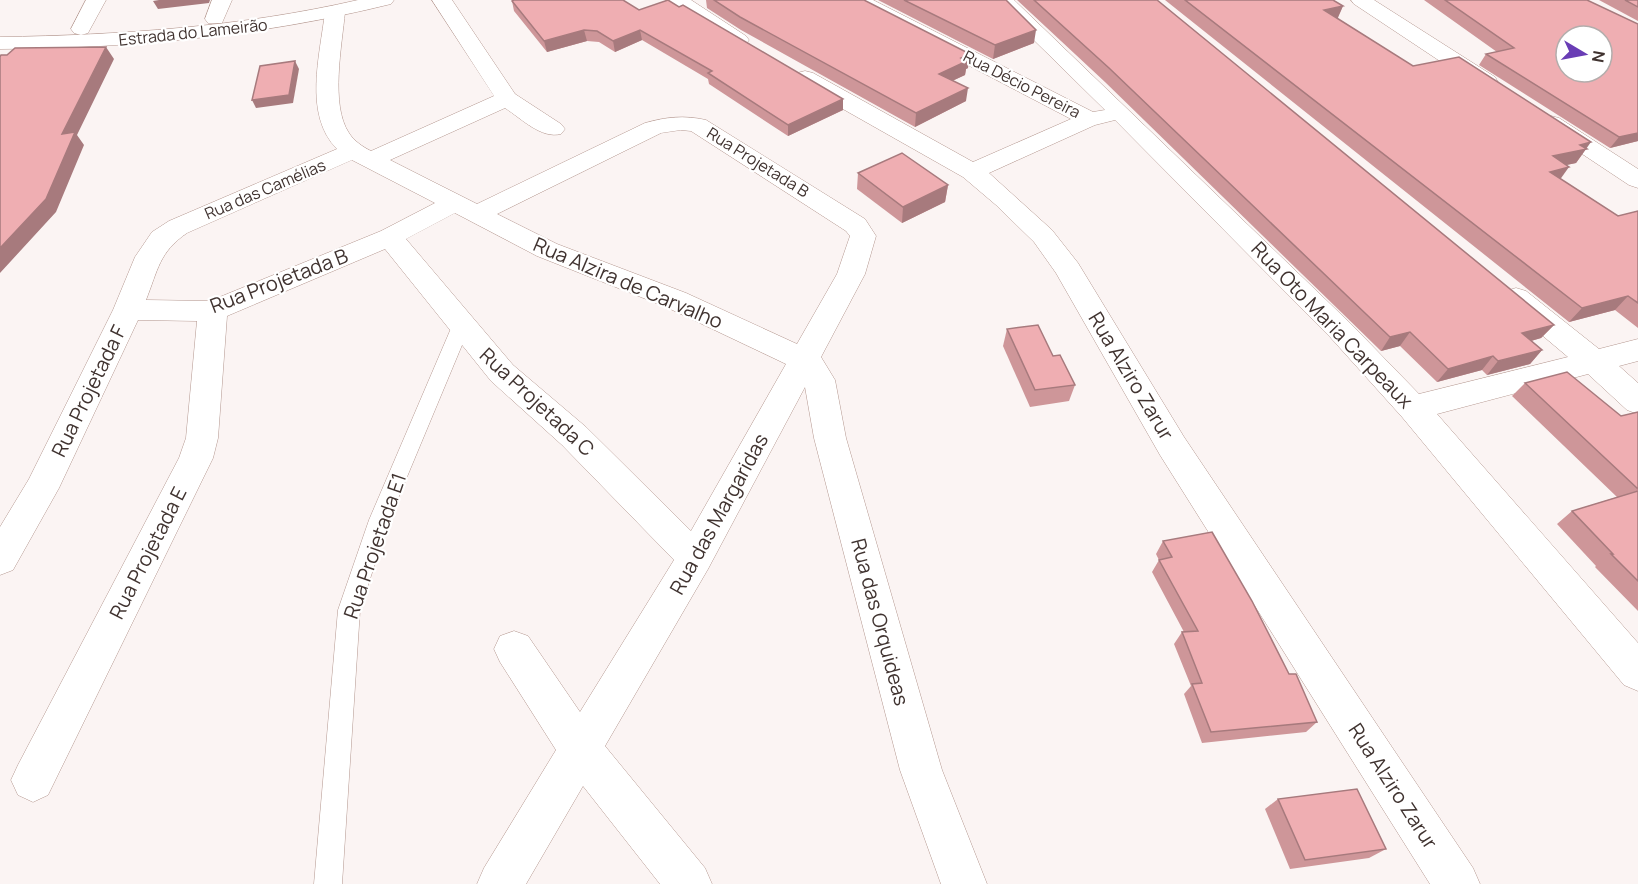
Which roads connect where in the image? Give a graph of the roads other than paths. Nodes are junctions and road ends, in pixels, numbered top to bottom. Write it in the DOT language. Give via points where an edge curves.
graph roads {
  1 [pos="96,0"];
  2 [pos="384,0"];
  3 [pos="441,0"];
  4 [pos="677,0"];
  5 [pos="858,0"];
  6 [pos="1003,0"];
  7 [pos="1360,0"];
  8 [pos="1386,0"];
  9 [pos="333,6"];
  10 [pos="219,10"];
  11 [pos="0,28"];
  12 [pos="81,29"];
  13 [pos="0,43"];
  14 [pos="753,48"];
  15 [pos="784,66"];
  16 [pos="507,99"];
  17 [pos="1122,114"];
  18 [pos="1090,119"];
  19 [pos="553,129"];
  20 [pos="362,155"];
  21 [pos="1638,156"];
  22 [pos="972,172"];
  23 [pos="1638,180"];
  24 [pos="465,208"];
  25 [pos="178,227"];
  26 [pos="390,237"];
  27 [pos="851,274"];
  28 [pos="1495,281"];
  29 [pos="128,310"];
  30 [pos="213,311"];
  31 [pos="461,326"];
  32 [pos="1638,350"];
  33 [pos="804,360"];
  34 [pos="1595,362"];
  35 [pos="1638,402"];
  36 [pos="1413,408"];
  37 [pos="695,558"];
  38 [pos="0,559"];
  39 [pos="514,649"];
  40 [pos="1638,672"];
  41 [pos="581,750"];
  42 [pos="33,780"];
  43 [pos="328,884"];
  44 [pos="500,884"];
  45 [pos="689,884"];
  46 [pos="964,884"];
  47 [pos="1457,884"];
  1 -- 12 [label="street"];
  2 -- 9 [label="street, Estrada do Lameirão"];
  3 -- 16 [label="street"];
  4 -- 14 [label="street"];
  5 -- 18 [label="street, Rua Décio Pereira"];
  6 -- 17 [label="street, Rua Oto Maria Carpeaux"];
  7 -- 8 [label="street" via="1505,84"];
  9 -- 10 [label="street, Estrada do Lameirão"];
  9 -- 13 [label="street, Estrada do Lameirão" via="217,32 144,40"];
  9 -- 20 [label="street" via="330,110 336,132"];
  10 -- 12 [label="street, Estrada do Lameirão" via="145,26"];
  11 -- 12 [label="street, Estrada do Lameirão"];
  15 -- 22 [label="street, Rua Alziro Zarur"];
  16 -- 19 [label="street"];
  16 -- 20 [label="street"];
  17 -- 18 [label="street"];
  17 -- 36 [label="street, Rua Oto Maria Carpeaux"];
  18 -- 22 [label="street"];
  20 -- 24 [label="street, Rua Alzira de Carvalho"];
  20 -- 25 [label="street, Rua das Camélias"];
  21 -- 23 [label="street" via="1544,109"];
  22 -- 47 [label="street, Rua Alziro Zarur" via="1042,236 1068,269 1172,446"];
  24 -- 26 [label="street, Rua Projetada B"];
  24 -- 27 [label="street, Rua Projetada B" via="653,128 686,122 698,125 856,225 862,236"];
  24 -- 33 [label="street, Rua Alzira de Carvalho" via="547,250 676,300"];
  25 -- 29 [label="street, Rua Projetada F" via="162,238 149,257"];
  26 -- 30 [label="street, Rua Projetada B"];
  26 -- 31 [label="street, Rua Projetada C"];
  27 -- 33 [label="street, Rua das Margaridas"];
  28 -- 34 [label="street"];
  29 -- 30 [label="street, Rua Projetada B"];
  29 -- 38 [label="street, Rua Projetada F" via="42,488"];
  30 -- 42 [label="street, Rua Projetada E" via="196,458"];
  31 -- 37 [label="street, Rua Projetada C" via="502,373 574,436"];
  31 -- 43 [label="lane, Rua Projetada E1" via="380,520 350,610"];
  32 -- 34 [label="street"];
  33 -- 37 [label="street, Rua das Margaridas"];
  33 -- 46 [label="street, Rua das Orquideas" via="819,380 830,438 921,770"];
  34 -- 35 [label="street"];
  34 -- 36 [label="street"];
  36 -- 40 [label="street, Rua Oto Maria Carpeaux"];
  37 -- 41 [label="street, Rua das Margaridas"];
  39 -- 41 [label="street"];
  41 -- 44 [label="street, Rua das Margaridas"];
  41 -- 45 [label="street"];
}
